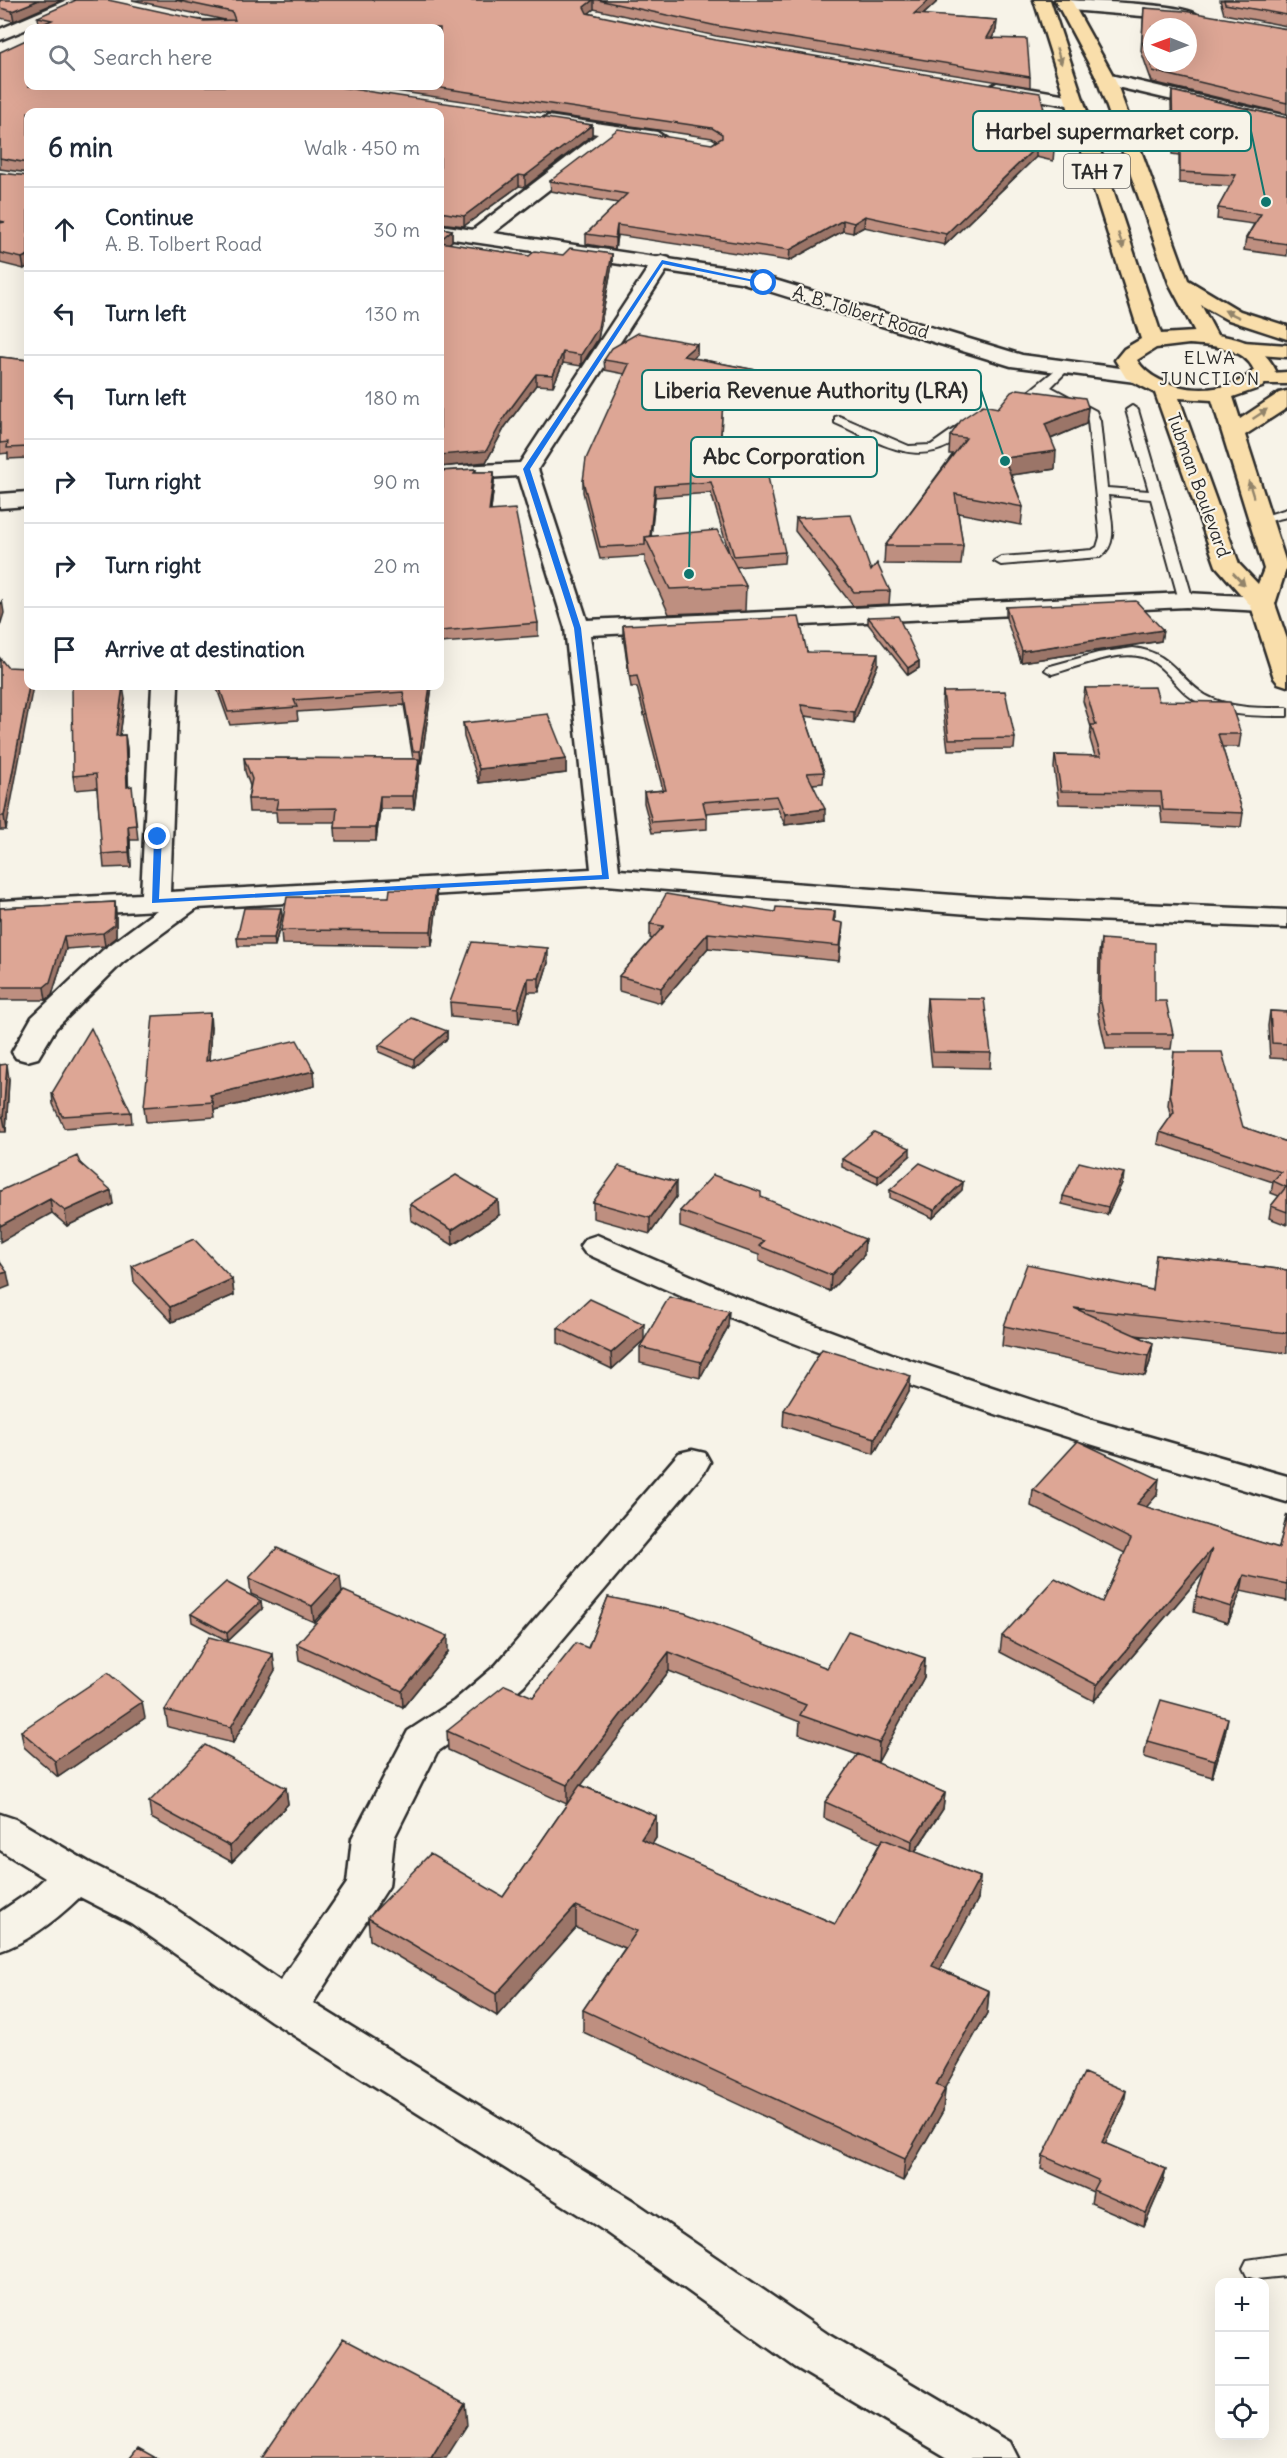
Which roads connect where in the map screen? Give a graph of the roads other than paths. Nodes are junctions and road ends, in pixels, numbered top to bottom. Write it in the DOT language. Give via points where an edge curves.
graph roads {
  1 [pos="81,0"];
  2 [pos="1042,0"];
  3 [pos="1064,3"];
  4 [pos="1206,19"];
  5 [pos="25,24"];
  6 [pos="24,25"];
  7 [pos="0,35"];
  8 [pos="1106,79"];
  9 [pos="983,86"];
  10 [pos="1073,101"];
  11 [pos="530,118"];
  12 [pos="1287,122"];
  13 [pos="612,132"];
  14 [pos="679,142"];
  15 [pos="444,232"];
  16 [pos="477,236"];
  17 [pos="662,262"];
  18 [pos="1179,283"];
  19 [pos="1287,333"];
  20 [pos="1209,339"];
  21 [pos="1153,342"];
  22 [pos="1243,348"];
  23 [pos="1287,351"];
  24 [pos="996,353"];
  25 [pos="1130,353"];
  26 [pos="1063,369"];
  27 [pos="1135,376"];
  28 [pos="1287,378"];
  29 [pos="1262,379"];
  30 [pos="1042,388"];
  31 [pos="1164,389"];
  32 [pos="1221,394"];
  33 [pos="1022,397"];
  34 [pos="1287,398"];
  35 [pos="1132,410"];
  36 [pos="981,416"];
  37 [pos="839,420"];
  38 [pos="1234,432"];
  39 [pos="527,469"];
  40 [pos="444,474"];
  41 [pos="1102,491"];
  42 [pos="1154,495"];
  43 [pos="24,499"];
  44 [pos="0,501"];
  45 [pos="1287,513"];
  46 [pos="1261,519"];
  47 [pos="1001,561"];
  48 [pos="1186,600"];
  49 [pos="1263,604"];
  50 [pos="577,628"];
  51 [pos="1052,670"];
  52 [pos="1287,678"];
  53 [pos="165,690"];
  54 [pos="1287,712"];
  55 [pos="606,877"];
  56 [pos="188,901"];
  57 [pos="155,902"];
  58 [pos="0,910"];
  59 [pos="1287,919"];
  60 [pos="27,1052"];
  61 [pos="597,1246"];
  62 [pos="692,1462"];
  63 [pos="1287,1489"];
  64 [pos="0,1830"];
  65 [pos="75,1875"];
  66 [pos="0,1934"];
  67 [pos="286,2008"];
  68 [pos="1287,2265"];
  69 [pos="1256,2268"];
  70 [pos="993,2458"];
  1 -- 5 [label="street"];
  2 -- 10 [label="main road, TAH 7, one-way"];
  3 -- 4 [label="street"];
  3 -- 8 [label="main road, TAH 7"];
  6 -- 7 [label="street"];
  8 -- 12 [label="street"];
  8 -- 18 [label="main road, TAH 7"];
  9 -- 10 [label="street"];
  10 -- 21 [label="main road, TAH 7, one-way"];
  11 -- 13 [label="street"];
  13 -- 14 [label="street"];
  13 -- 16 [label="street"];
  15 -- 16 [label="street, A. B. Tolbert Road"];
  16 -- 17 [label="street, A. B. Tolbert Road"];
  17 -- 24 [label="street, A. B. Tolbert Road" via="742,276"];
  17 -- 39 [label="street"];
  19 -- 18 [label="main road, one-way" via="1233,315"];
  18 -- 20 [label="main road"];
  20 -- 21 [label="main road"];
  20 -- 22 [label="main road"];
  21 -- 25 [label="main road"];
  22 -- 23 [label="main road"];
  22 -- 29 [label="main road" via="1263,363"];
  24 -- 25 [label="street, A. B. Tolbert Road" via="1101,358"];
  24 -- 26 [label="street, A. B. Tolbert Road" via="1019,362"];
  25 -- 27 [label="main road" via="1126,360"];
  26 -- 27 [label="street, A. B. Tolbert Road"];
  26 -- 30 [label="lane"];
  27 -- 31 [label="main road"];
  28 -- 29 [label="main road"];
  29 -- 32 [label="main road" via="1252,386"];
  30 -- 33 [label="lane"];
  30 -- 41 [label="lane" via="1090,411"];
  31 -- 32 [label="main road"];
  31 -- 49 [label="main road, Tubman Boulevard, one-way" via="1227,566"];
  32 -- 38 [label="main road"];
  38 -- 34 [label="main road, one-way"];
  35 -- 42 [label="lane"];
  36 -- 37 [label="lane" via="934,449 920,450 907,450"];
  46 -- 38 [label="main road, one-way"];
  39 -- 40 [label="street"];
  39 -- 50 [label="street"];
  41 -- 42 [label="lane"];
  41 -- 47 [label="lane" via="1106,537 1103,549 1095,554"];
  42 -- 48 [label="lane"];
  43 -- 44 [label="street"];
  45 -- 46 [label="lane"];
  46 -- 49 [label="main road" via="1276,569"];
  48 -- 49 [label="street"];
  48 -- 50 [label="street"];
  49 -- 52 [label="main road, Tubman Boulevard"];
  50 -- 55 [label="street"];
  51 -- 54 [label="lane" via="1117,654 1143,652 1166,666 1200,697 1220,706 1248,712"];
  53 -- 57 [label="street"];
  55 -- 56 [label="street"];
  55 -- 59 [label="street" via="994,907"];
  56 -- 57 [label="street"];
  56 -- 60 [label="street" via="113,956 43,1023"];
  57 -- 58 [label="street"];
  61 -- 63 [label="street" via="746,1312 951,1388 1128,1445"];
  62 -- 67 [label="street" via="510,1675 468,1711 422,1742 373,1838 368,1886"];
  64 -- 65 [label="street"];
  65 -- 66 [label="street" via="46,1903"];
  65 -- 67 [label="street" via="146,1911"];
  67 -- 70 [label="street" via="616,2214 812,2351"];
  68 -- 69 [label="lane"];
}
